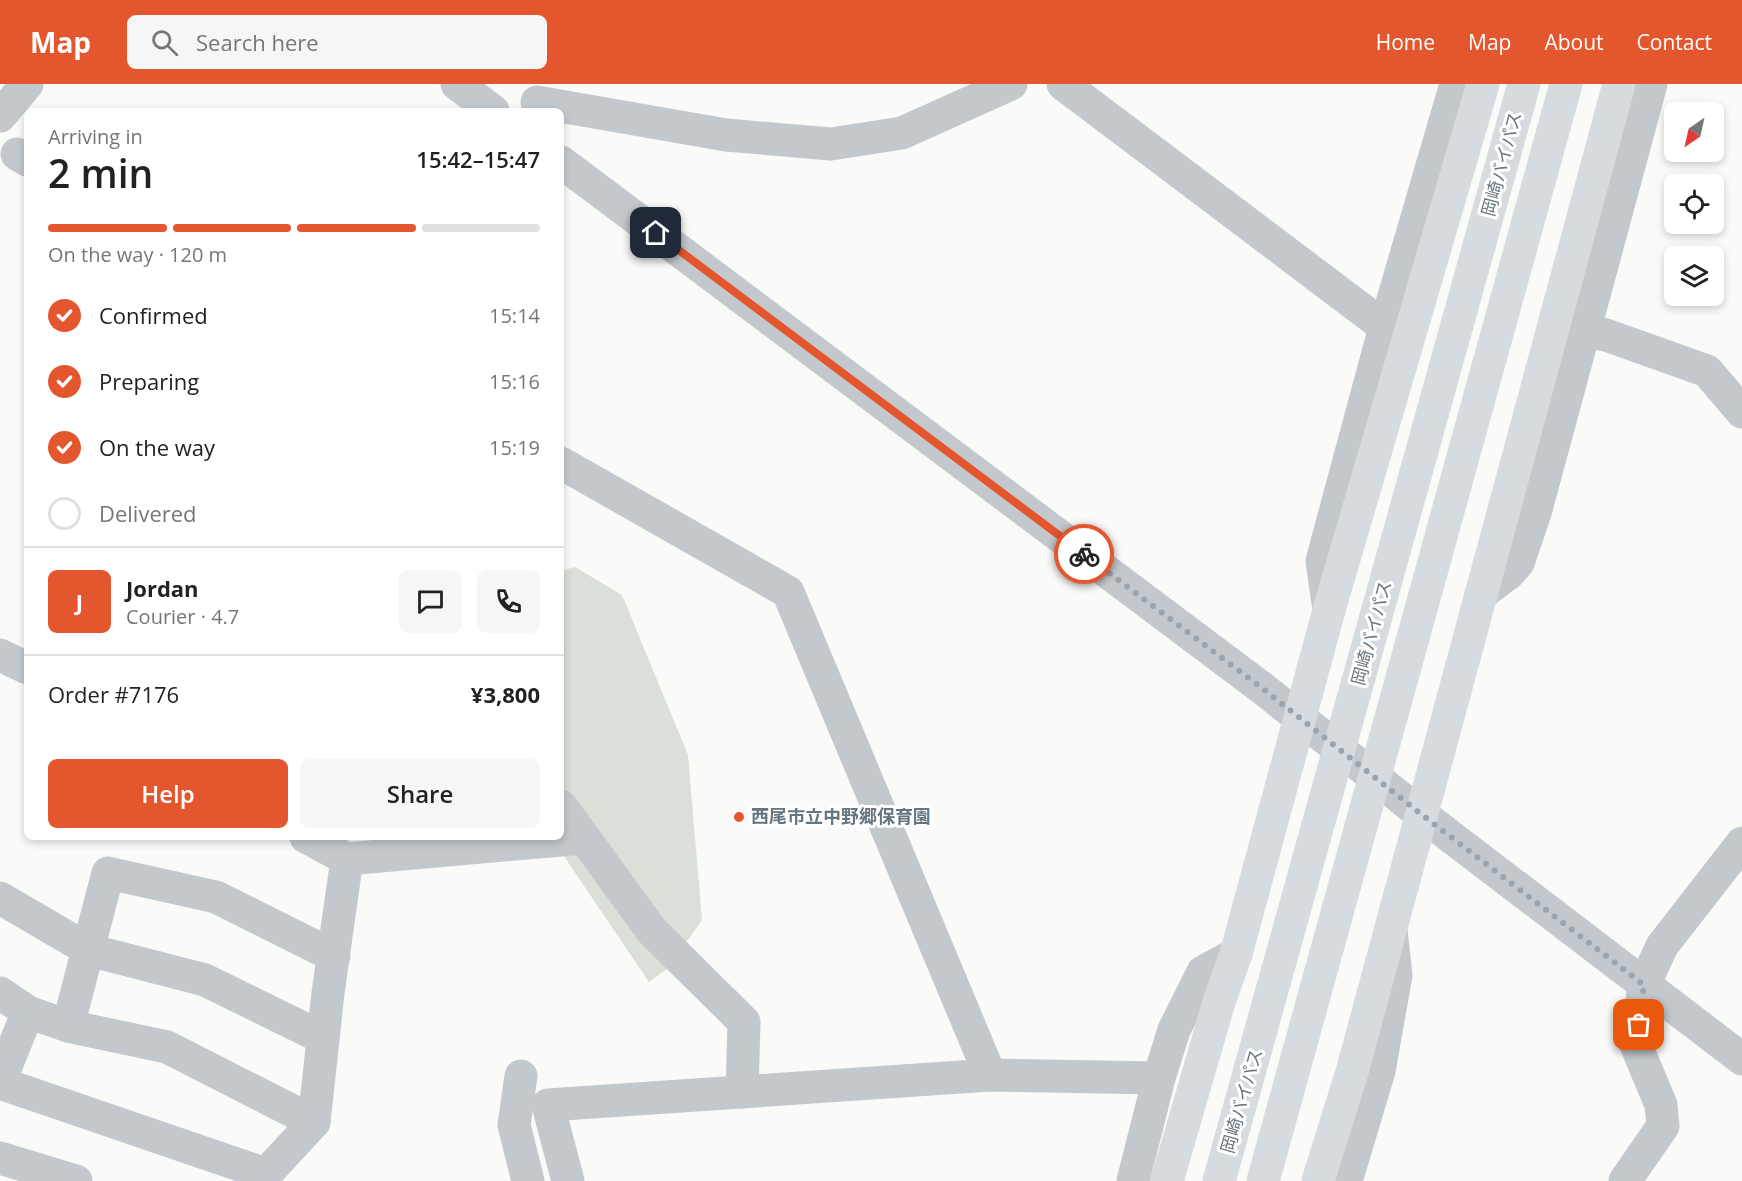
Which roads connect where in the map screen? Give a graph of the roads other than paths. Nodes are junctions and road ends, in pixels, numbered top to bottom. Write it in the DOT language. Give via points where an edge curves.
graph roads {
  1 [pos="27,84"];
  2 [pos="457,84"];
  3 [pos="1011,84"];
  4 [pos="1063,84"];
  5 [pos="1455,84"];
  6 [pos="1483,84"];
  7 [pos="1524,84"];
  8 [pos="1566,84"];
  9 [pos="1619,84"];
  10 [pos="1651,84"];
  11 [pos="535,99"];
  12 [pos="489,108"];
  13 [pos="0,116"];
  14 [pos="564,164"];
  15 [pos="1385,327"];
  16 [pos="1585,331"];
  17 [pos="1742,412"];
  18 [pos="564,465"];
  19 [pos="1481,594"];
  20 [pos="1329,610"];
  21 [pos="0,655"];
  22 [pos="24,667"];
  23 [pos="1300,717"];
  24 [pos="564,810"];
  25 [pos="1421,814"];
  26 [pos="584,838"];
  27 [pos="312,840"];
  28 [pos="561,840"];
  29 [pos="564,840"];
  30 [pos="1742,843"];
  31 [pos="347,859"];
  32 [pos="0,898"];
  33 [pos="1391,925"];
  34 [pos="89,950"];
  35 [pos="1236,954"];
  36 [pos="334,956"];
  37 [pos="1644,985"];
  38 [pos="0,993"];
  39 [pos="28,1012"];
  40 [pos="68,1026"];
  41 [pos="323,1038"];
  42 [pos="1742,1059"];
  43 [pos="990,1075"];
  44 [pos="521,1076"];
  45 [pos="1159,1078"];
  46 [pos="0,1082"];
  47 [pos="742,1092"];
  48 [pos="314,1122"];
  49 [pos="0,1158"];
  50 [pos="265,1177"];
  51 [pos="76,1181"];
  52 [pos="528,1181"];
  53 [pos="568,1181"];
  54 [pos="1133,1181"];
  55 [pos="1167,1181"];
  56 [pos="1219,1181"];
  57 [pos="1263,1181"];
  58 [pos="1318,1181"];
  59 [pos="1346,1181"];
  60 [pos="1625,1181"];
  1 -- 13 [label="street"];
  2 -- 12 [label="street"];
  3 -- 11 [label="street" via="902,133 831,144 726,135"];
  4 -- 15 [label="street"];
  5 -- 15 [label="street"];
  6 -- 20 [label="highway"];
  7 -- 56 [label="highway, 岡崎バイパス"];
  8 -- 57 [label="highway"];
  9 -- 19 [label="highway"];
  10 -- 16 [label="street"];
  14 -- 23 [label="street"];
  15 -- 20 [label="street" via="1322,561"];
  16 -- 17 [label="street" via="1707,371"];
  16 -- 19 [label="street" via="1518,563"];
  18 -- 43 [label="street" via="788,592"];
  19 -- 25 [label="highway"];
  20 -- 23 [label="highway"];
  21 -- 22 [label="street"];
  23 -- 25 [label="street"];
  23 -- 35 [label="highway"];
  24 -- 26 [label="street"];
  25 -- 33 [label="highway"];
  25 -- 37 [label="street"];
  26 -- 29 [label="street"];
  26 -- 47 [label="street" via="652,931 744,1022"];
  27 -- 31 [label="street"];
  28 -- 31 [label="street"];
  30 -- 37 [label="street" via="1662,946"];
  31 -- 36 [label="street"];
  32 -- 34 [label="street"];
  33 -- 58 [label="highway"];
  33 -- 59 [label="street" via="1396,975 1381,1060"];
  34 -- 36 [label="street" via="108,873 216,897"];
  34 -- 40 [label="street"];
  34 -- 41 [label="street" via="205,980"];
  35 -- 45 [label="street" via="1203,972 1174,1030"];
  35 -- 55 [label="highway"];
  36 -- 41 [label="street"];
  37 -- 42 [label="street"];
  37 -- 60 [label="street" via="1636,1045 1661,1105 1663,1126"];
  38 -- 39 [label="street"];
  39 -- 40 [label="street"];
  39 -- 46 [label="street"];
  40 -- 48 [label="street" via="167,1047"];
  41 -- 48 [label="street"];
  43 -- 45 [label="street"];
  43 -- 47 [label="street"];
  44 -- 52 [label="street" via="514,1125"];
  45 -- 54 [label="street"];
  46 -- 50 [label="street"];
  47 -- 53 [label="street" via="548,1106"];
  48 -- 50 [label="street"];
  49 -- 51 [label="street"];
}
